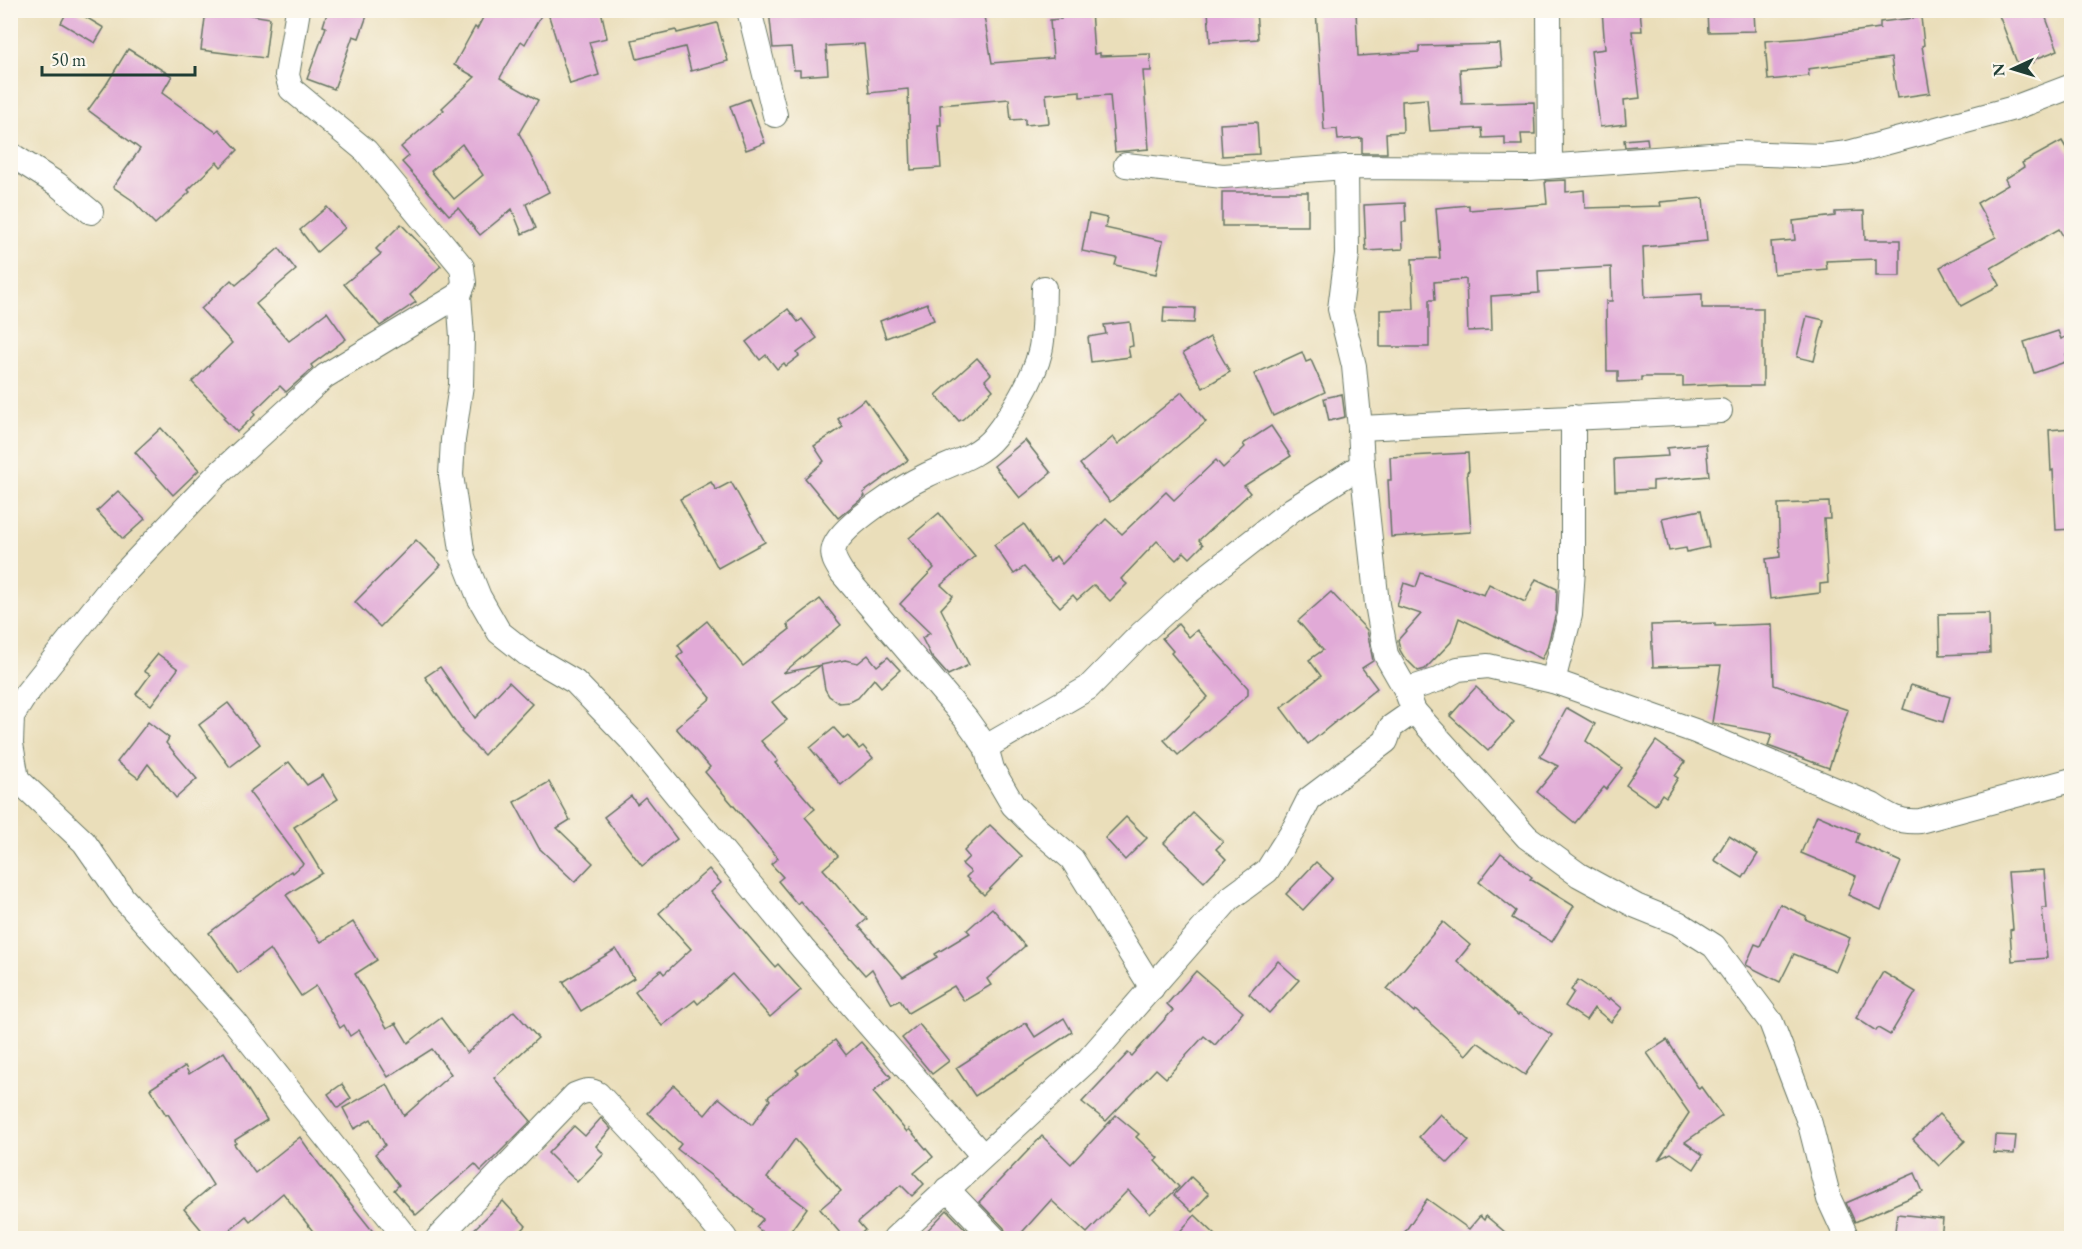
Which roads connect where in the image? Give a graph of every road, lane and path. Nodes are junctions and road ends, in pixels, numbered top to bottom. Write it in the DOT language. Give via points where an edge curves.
graph roads {
  1 [pos="298,10"];
  2 [pos="749,10"];
  3 [pos="1549,10"];
  4 [pos="2072,86"];
  5 [pos="775,115"];
  6 [pos="10,154"];
  7 [pos="1126,165"];
  8 [pos="1550,166"];
  9 [pos="1346,167"];
  10 [pos="91,212"];
  11 [pos="1044,288"];
  12 [pos="459,296"];
  13 [pos="1720,411"];
  14 [pos="1573,417"];
  15 [pos="1360,428"];
  16 [pos="1362,465"];
  17 [pos="1553,681"];
  18 [pos="1410,700"];
  19 [pos="986,747"];
  20 [pos="2072,780"];
  21 [pos="1152,988"];
  22 [pos="984,1156"];
  23 [pos="947,1189"];
  24 [pos="406,1239"];
  25 [pos="438,1239"];
  26 [pos="725,1239"];
  27 [pos="895,1239"];
  28 [pos="994,1239"];
  29 [pos="1847,1239"];
  1 -- 12 [label="street" via="287,75 291,89 366,151 462,267 465,282"];
  2 -- 5 [label="street"];
  3 -- 8 [label="street"];
  4 -- 8 [label="street" via="2014,108 1848,153 1738,153"];
  6 -- 10 [label="street"];
  7 -- 9 [label="street" via="1223,176"];
  8 -- 9 [label="street"];
  9 -- 15 [label="street" via="1347,254 1340,309 1354,366"];
  11 -- 19 [label="street" via="1040,353 1022,396 993,439 857,519 841,534 834,548 834,558 842,573"];
  12 -- 22 [label="street" via="461,385 451,476 463,557 479,597 500,632 575,682 634,743 796,940"];
  12 -- 24 [label="street" via="325,376 216,477 114,584 12,716 11,744 17,778 84,842 123,898 234,1021"];
  13 -- 14 [label="street"];
  14 -- 15 [label="street"];
  14 -- 17 [label="street" via="1570,615"];
  15 -- 16 [label="street"];
  16 -- 18 [label="street" via="1382,637 1386,655"];
  16 -- 19 [label="street" via="1293,509 1185,594 1088,688"];
  17 -- 18 [label="street" via="1488,666 1458,669"];
  17 -- 20 [label="street" via="1695,731 1907,822"];
  18 -- 21 [label="street" via="1386,741 1309,799 1267,871 1229,899"];
  18 -- 29 [label="street" via="1527,837 1579,875 1636,906 1678,923 1714,946 1772,1022 1810,1125 1829,1199"];
  19 -- 21 [label="street" via="992,769 1013,805 1072,859"];
  21 -- 22 [label="street" via="1089,1059"];
  22 -- 23 [label="street"];
  23 -- 27 [label="street"];
  23 -- 28 [label="street"];
  25 -- 26 [label="street" via="575,1095 593,1090 663,1164"];
}
